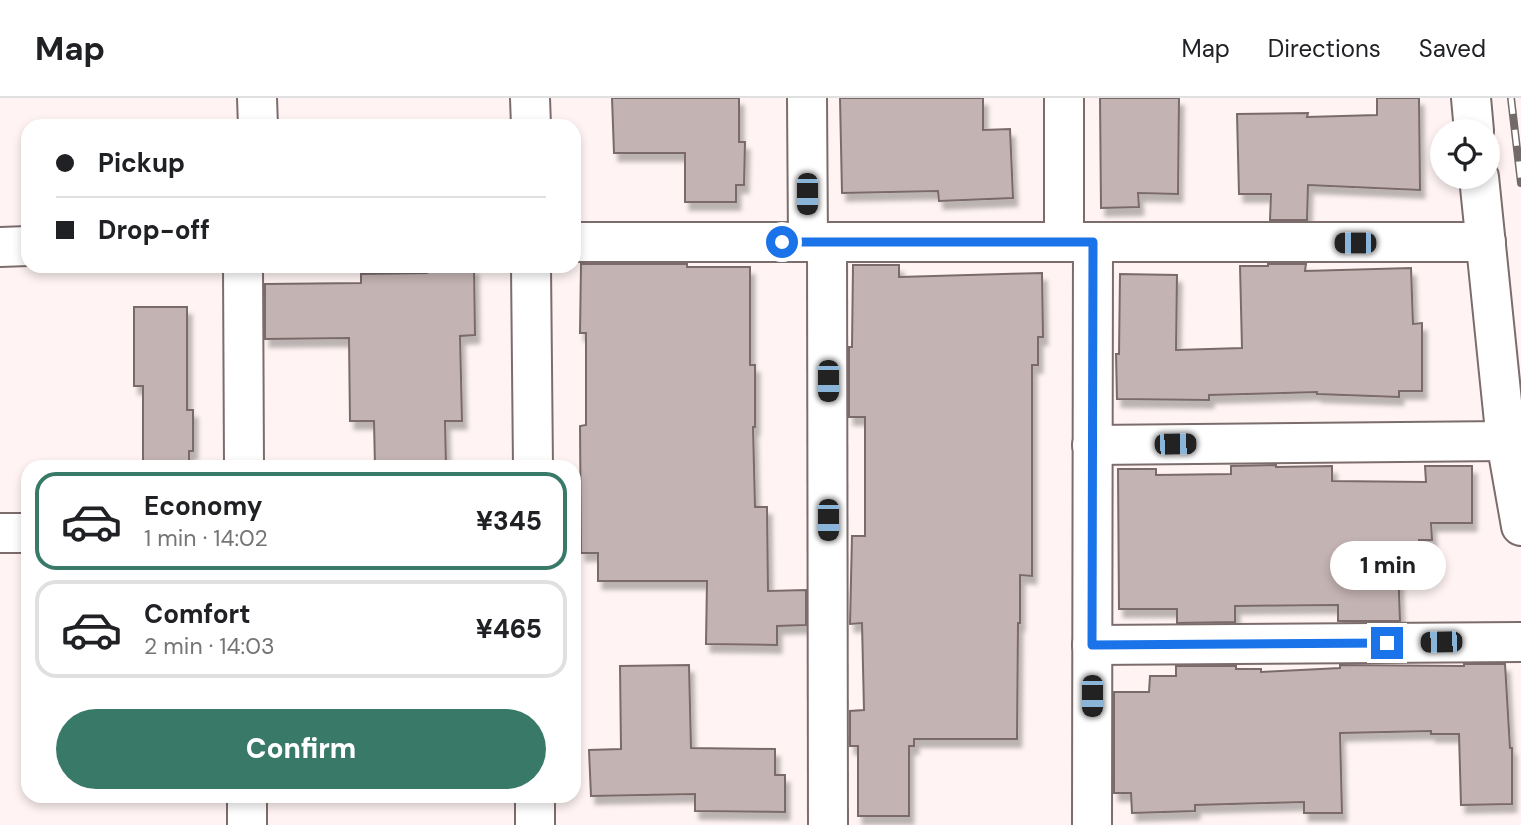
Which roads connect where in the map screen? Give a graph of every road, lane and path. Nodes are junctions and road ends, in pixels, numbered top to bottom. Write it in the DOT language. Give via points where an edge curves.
graph roads {
  1 [pos="257,98"];
  2 [pos="530,98"];
  3 [pos="807,98"];
  4 [pos="1064,98"];
  5 [pos="1471,98"];
  6 [pos="258,119"];
  7 [pos="531,119"];
  8 [pos="1473,119"];
  9 [pos="1480,189"];
  10 [pos="581,242"];
  11 [pos="818,242"];
  12 [pos="1079,242"];
  13 [pos="1486,243"];
  14 [pos="21,246"];
  15 [pos="0,247"];
  16 [pos="243,273"];
  17 [pos="531,273"];
  18 [pos="1506,441"];
  19 [pos="1092,445"];
  20 [pos="244,460"];
  21 [pos="533,460"];
  22 [pos="1521,526"];
  23 [pos="0,533"];
  24 [pos="21,533"];
  25 [pos="1521,642"];
  26 [pos="1092,645"];
  27 [pos="247,803"];
  28 [pos="535,803"];
  29 [pos="247,825"];
  30 [pos="535,825"];
  31 [pos="828,825"];
  32 [pos="1092,825"];
  1 -- 6 [label="street"];
  2 -- 7 [label="street"];
  3 -- 11 [label="street"];
  4 -- 12 [label="street"];
  5 -- 8 [label="street"];
  9 -- 13 [label="street"];
  10 -- 11 [label="street"];
  11 -- 12 [label="street"];
  11 -- 31 [label="street"];
  12 -- 13 [label="street"];
  12 -- 19 [label="street"];
  13 -- 18 [label="street"];
  14 -- 15 [label="street"];
  16 -- 20 [label="street"];
  17 -- 21 [label="street"];
  18 -- 19 [label="street"];
  18 -- 22 [label="street"];
  19 -- 26 [label="street"];
  23 -- 24 [label="street"];
  25 -- 26 [label="street"];
  26 -- 32 [label="street"];
  27 -- 29 [label="street"];
  28 -- 30 [label="street"];
}
